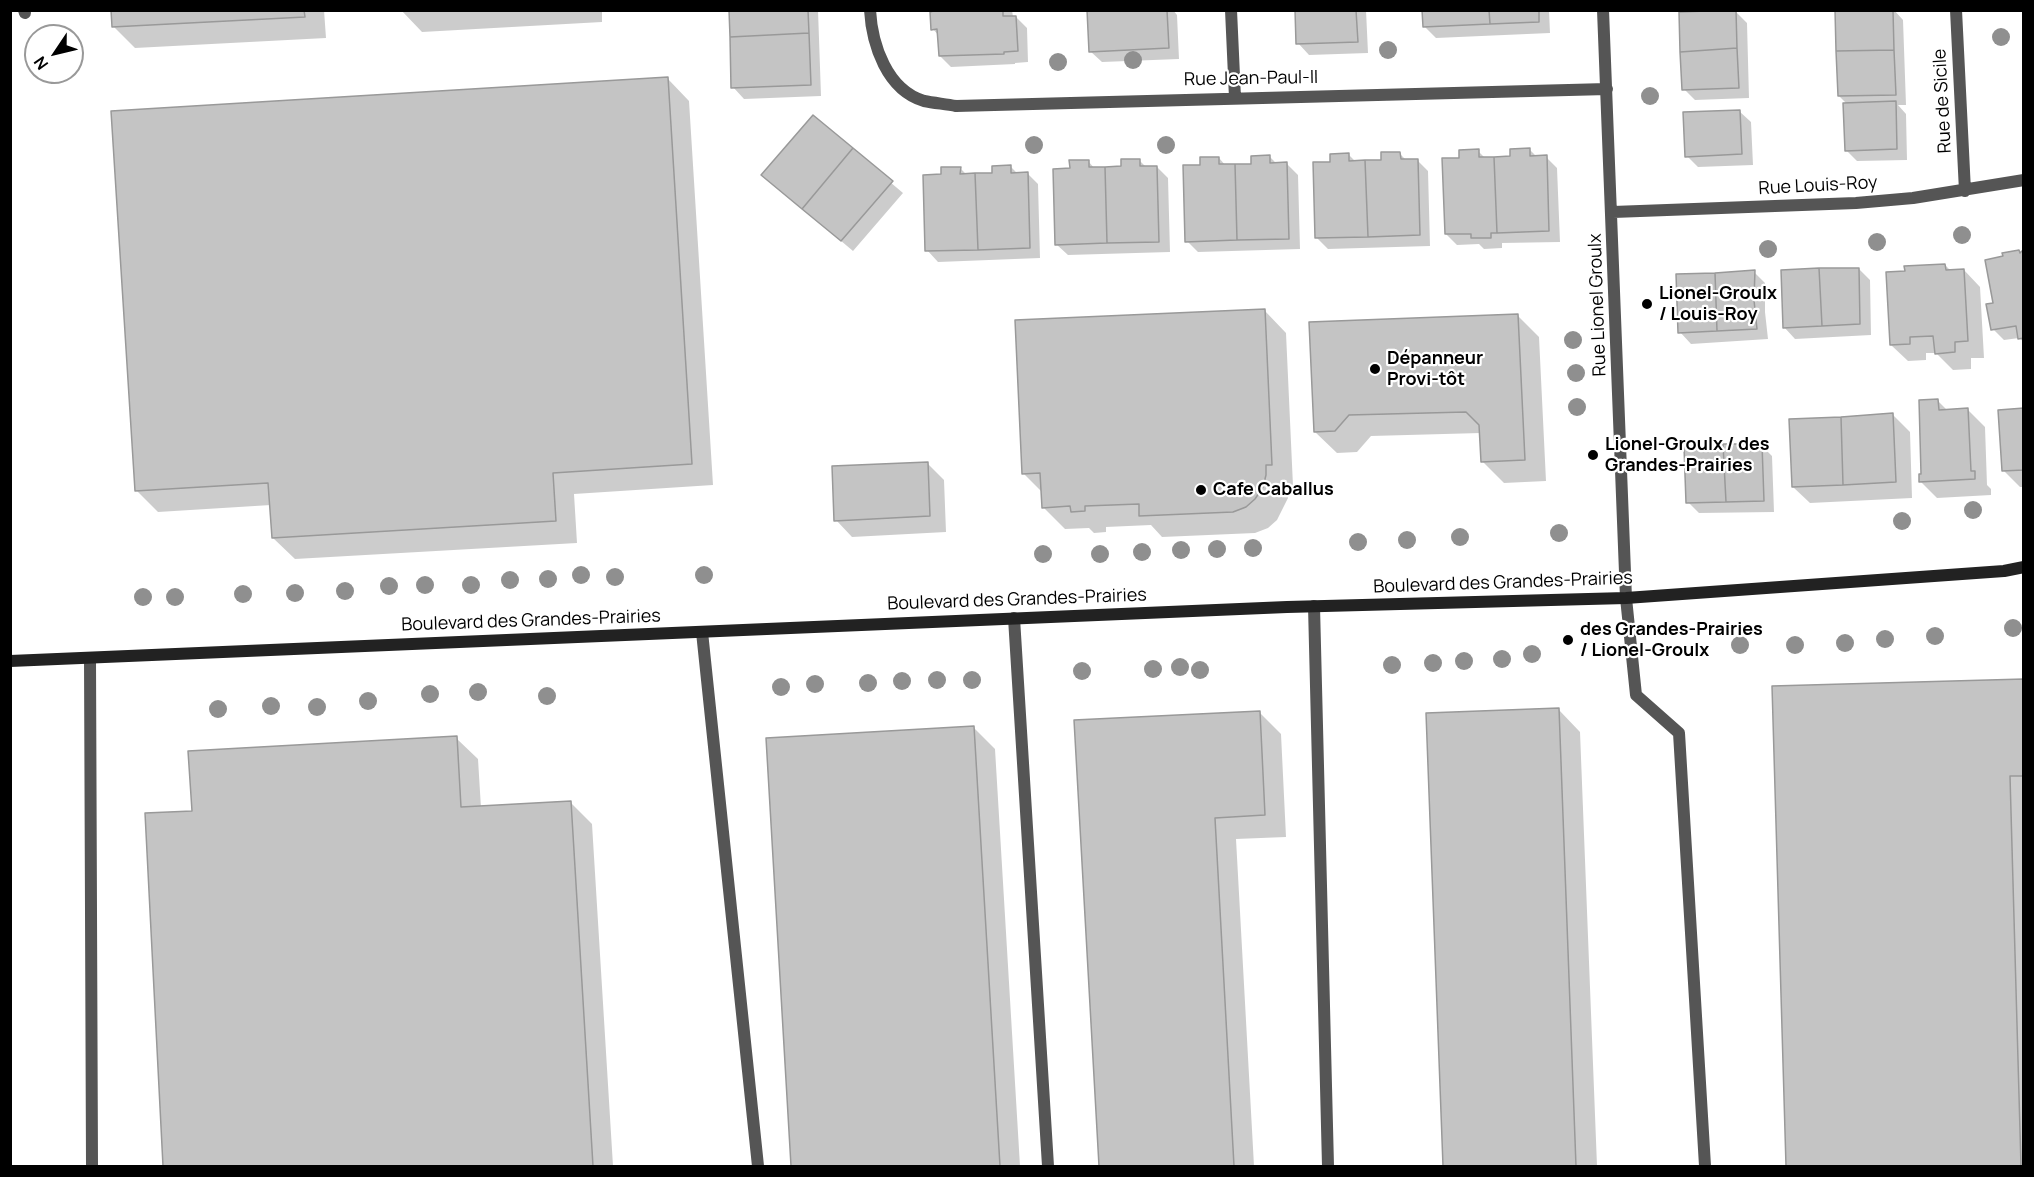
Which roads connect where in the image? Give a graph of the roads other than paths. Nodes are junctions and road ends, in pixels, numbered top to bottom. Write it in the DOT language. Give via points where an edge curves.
graph roads {
  1 [pos="870,10"];
  2 [pos="1231,10"];
  3 [pos="1604,10"];
  4 [pos="1956,10"];
  5 [pos="1607,89"];
  6 [pos="1235,98"];
  7 [pos="2024,180"];
  8 [pos="1965,191"];
  9 [pos="1613,212"];
  10 [pos="2024,567"];
  11 [pos="1626,598"];
  12 [pos="1314,606"];
  13 [pos="1014,618"];
  14 [pos="702,632"];
  15 [pos="90,658"];
  16 [pos="10,661"];
  17 [pos="92,1167"];
  18 [pos="758,1167"];
  19 [pos="1048,1167"];
  20 [pos="1328,1167"];
  21 [pos="1705,1167"];
  1 -- 6 [label="street, Rue Jean-Paul-II" via="878,50 888,74 900,89 922,100 956,106"];
  2 -- 6 [label="street"];
  3 -- 5 [label="street, Rue Lionel Groulx"];
  4 -- 8 [label="street, Rue de Sicile"];
  5 -- 6 [label="street, Rue Jean-Paul-II"];
  5 -- 9 [label="street, Rue Lionel Groulx"];
  7 -- 8 [label="street, Rue Louis-Roy"];
  8 -- 9 [label="street, Rue Louis-Roy" via="1856,203"];
  9 -- 11 [label="street, Rue Lionel Groulx"];
  10 -- 11 [label="main road, Boulevard des Grandes-Prairies"];
  11 -- 12 [label="main road, Boulevard des Grandes-Prairies"];
  11 -- 21 [label="street, Rue Lionel Groulx" via="1636,695 1679,733"];
  12 -- 13 [label="main road, Boulevard des Grandes-Prairies"];
  12 -- 20 [label="street"];
  13 -- 14 [label="main road, Boulevard des Grandes-Prairies"];
  13 -- 19 [label="street"];
  14 -- 15 [label="main road, Boulevard des Grandes-Prairies"];
  14 -- 18 [label="street"];
  15 -- 16 [label="main road, Boulevard des Grandes-Prairies"];
  15 -- 17 [label="street"];
}
